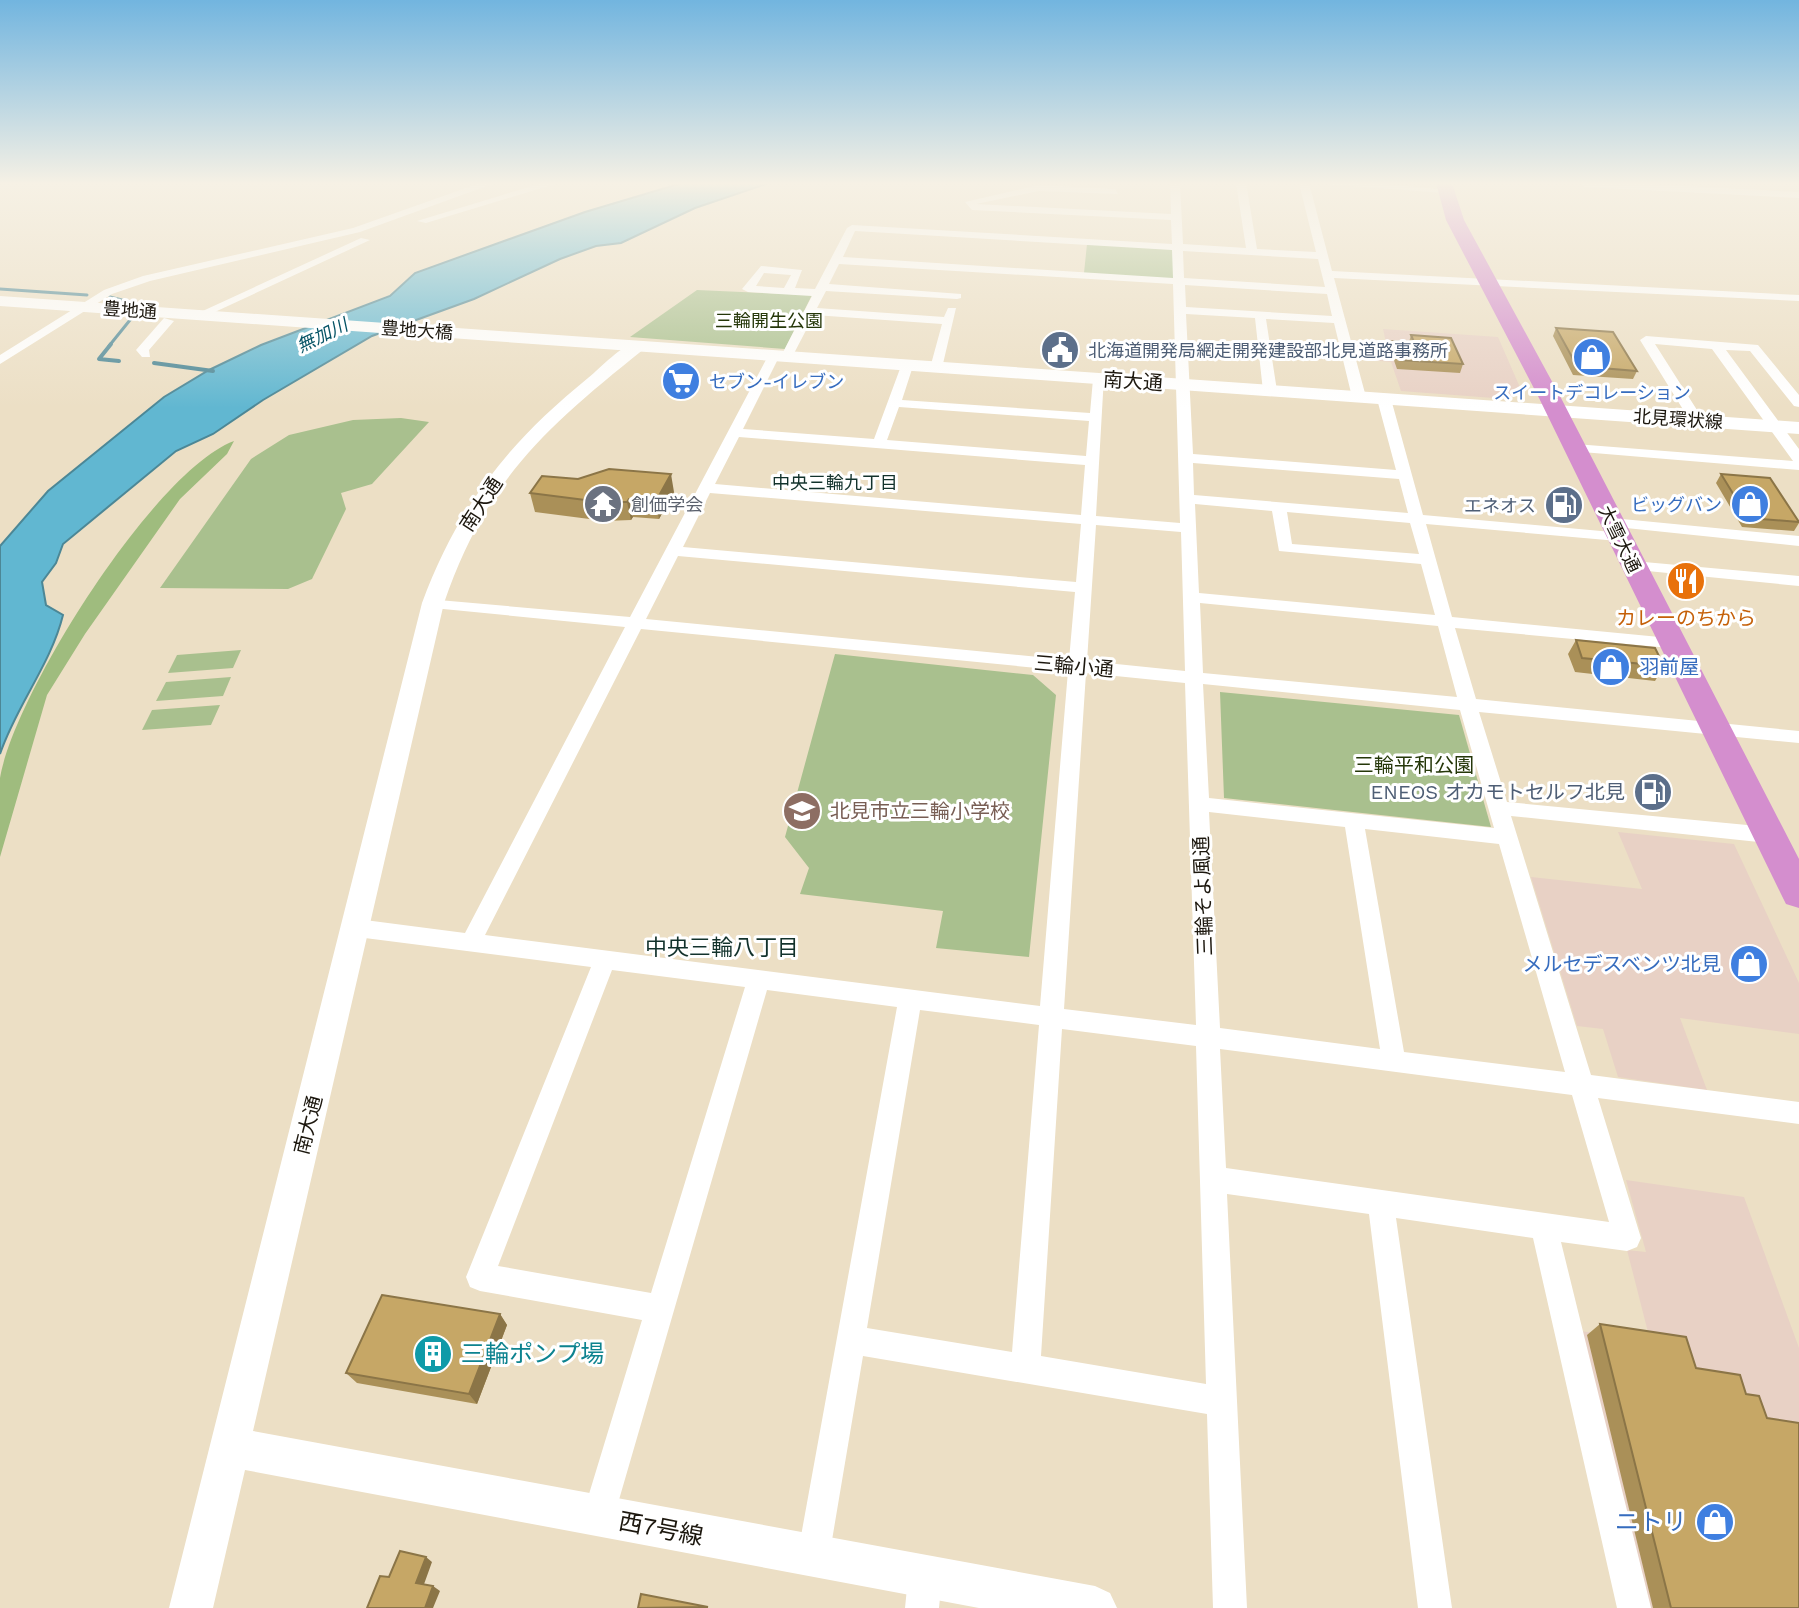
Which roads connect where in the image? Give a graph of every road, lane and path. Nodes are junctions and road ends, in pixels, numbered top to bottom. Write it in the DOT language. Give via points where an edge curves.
graph roads {
  1 [pos="238,258"];
  2 [pos="321,258"];
  3 [pos="1075,258"];
  4 [pos="1090,258"];
  5 [pos="1178,258"];
  6 [pos="1324,258"];
  7 [pos="1477,258"];
  8 [pos="1082,259"];
  9 [pos="835,260"];
  10 [pos="965,268"];
  11 [pos="1328,274"];
  12 [pos="1178,281"];
  13 [pos="1491,282"];
  14 [pos="820,290"];
  15 [pos="788,291"];
  16 [pos="1333,291"];
  17 [pos="957,296"];
  18 [pos="1799,298"];
  19 [pos="0,301"];
  20 [pos="83,307"];
  21 [pos="1179,310"];
  22 [pos="809,311"];
  23 [pos="200,313"];
  24 [pos="1260,315"];
  25 [pos="1340,320"];
  26 [pos="168,321"];
  27 [pos="948,321"];
  28 [pos="1716,345"];
  29 [pos="638,346"];
  30 [pos="146,354"];
  31 [pos="780,357"];
  32 [pos="0,360"];
  33 [pos="907,366"];
  34 [pos="936,368"];
  35 [pos="1099,379"];
  36 [pos="1181,384"];
  37 [pos="1270,391"];
  38 [pos="1359,397"];
  39 [pos="1384,399"];
  40 [pos="893,403"];
  41 [pos="1799,403"];
  42 [pos="1556,410"];
  43 [pos="1096,417"];
  44 [pos="1697,421"];
  45 [pos="1777,427"];
  46 [pos="1799,428"];
  47 [pos="733,432"];
  48 [pos="879,444"];
  49 [pos="1575,448"];
  50 [pos="1185,458"];
  51 [pos="1799,459"];
  52 [pos="1091,461"];
  53 [pos="1799,466"];
  54 [pos="1404,475"];
  55 [pos="705,488"];
  56 [pos="1187,499"];
  57 [pos="1279,507"];
  58 [pos="1416,519"];
  59 [pos="1086,520"];
  60 [pos="1187,528"];
  61 [pos="1615,530"];
  62 [pos="1799,541"];
  63 [pos="672,551"];
  64 [pos="1428,560"];
  65 [pos="1633,566"];
  66 [pos="1799,581"];
  67 [pos="1083,588"];
  68 [pos="1191,597"];
  69 [pos="433,603"];
  70 [pos="1445,621"];
  71 [pos="636,624"];
  72 [pos="1670,643"];
  73 [pos="1076,666"];
  74 [pos="1194,677"];
  75 [pos="1468,705"];
  76 [pos="1714,729"];
  77 [pos="1799,737"];
  78 [pos="1201,804"];
  79 [pos="1499,808"];
  80 [pos="1354,822"];
  81 [pos="1768,835"];
  82 [pos="1508,837"];
  83 [pos="1799,894"];
  84 [pos="357,928"];
  85 [pos="471,942"];
  86 [pos="605,960"];
  87 [pos="758,981"];
  88 [pos="910,1001"];
  89 [pos="1049,1017"];
  90 [pos="1207,1038"];
  91 [pos="1394,1062"];
  92 [pos="1580,1085"];
  93 [pos="1799,1113"];
  94 [pos="1213,1179"];
  95 [pos="1381,1204"];
  96 [pos="1544,1228"];
  97 [pos="659,1309"];
  98 [pos="853,1340"];
  99 [pos="1025,1368"];
  100 [pos="1221,1401"];
  101 [pos="229,1447"];
  102 [pos="598,1517"];
  103 [pos="813,1558"];
  104 [pos="923,1593"];
  105 [pos="191,1608"];
  106 [pos="1095,1608"];
  107 [pos="1230,1608"];
  108 [pos="1435,1608"];
  109 [pos="1634,1608"];
  1 -- 20 [label="street" via="147,278"];
  2 -- 23 [label="street" via="293,266"];
  3 -- 8 [label="street"];
  4 -- 8 [label="street"];
  5 -- 12 [label="street, 三輪そよ風通"];
  6 -- 11 [label="street"];
  7 -- 13 [label="highway, 大雪大通"];
  8 -- 10 [label="street"];
  8 -- 12 [label="street"];
  9 -- 10 [label="street"];
  9 -- 14 [label="street"];
  10 -- 17 [label="street"];
  11 -- 13 [label="street"];
  11 -- 16 [label="street"];
  12 -- 16 [label="street"];
  12 -- 21 [label="street, 三輪そよ風通"];
  13 -- 18 [label="street"];
  13 -- 42 [label="highway, 大雪大通"];
  14 -- 15 [label="street"];
  14 -- 17 [label="street"];
  14 -- 22 [label="street"];
  16 -- 25 [label="street"];
  17 -- 27 [label="street"];
  19 -- 20 [label="main road, 豊地通"];
  20 -- 23 [label="main road, 豊地通"];
  20 -- 32 [label="street"];
  21 -- 24 [label="street"];
  21 -- 36 [label="street, 三輪そよ風通"];
  22 -- 27 [label="street"];
  22 -- 31 [label="street"];
  23 -- 29 [label="main road, 豊地大橋"];
  24 -- 25 [label="street"];
  24 -- 37 [label="street"];
  25 -- 38 [label="street"];
  26 -- 30 [label="street" via="142,350"];
  27 -- 34 [label="street"];
  28 -- 41 [label="street" via="1754,348"];
  28 -- 44 [label="street" via="1646,340"];
  28 -- 45 [label="street"];
  29 -- 31 [label="main road, 南大通"];
  29 -- 69 [label="street, 南大通" via="555,414 506,464 456,543"];
  31 -- 33 [label="main road, 南大通"];
  31 -- 47 [label="street"];
  33 -- 34 [label="main road, 南大通"];
  33 -- 40 [label="street"];
  34 -- 35 [label="main road, 南大通"];
  35 -- 36 [label="main road, 南大通"];
  35 -- 43 [label="street"];
  36 -- 37 [label="main road, 南大通"];
  36 -- 50 [label="street, 三輪そよ風通"];
  37 -- 38 [label="main road, 南大通"];
  38 -- 39 [label="main road, 南大通"];
  39 -- 42 [label="main road, 南大通"];
  39 -- 54 [label="street"];
  40 -- 43 [label="street"];
  40 -- 48 [label="street"];
  42 -- 44 [label="main road, 北見環状線"];
  42 -- 49 [label="highway, 大雪大通"];
  43 -- 52 [label="street"];
  44 -- 45 [label="main road, 北見環状線"];
  45 -- 46 [label="main road, 北見環状線"];
  45 -- 51 [label="street"];
  47 -- 48 [label="street"];
  47 -- 55 [label="street"];
  48 -- 52 [label="street"];
  49 -- 53 [label="street"];
  49 -- 61 [label="highway, 大雪大通"];
  50 -- 54 [label="street"];
  50 -- 56 [label="street, 三輪そよ風通"];
  52 -- 59 [label="street"];
  54 -- 58 [label="street"];
  55 -- 59 [label="street"];
  55 -- 63 [label="street"];
  56 -- 57 [label="street"];
  56 -- 60 [label="street, 三輪そよ風通"];
  57 -- 58 [label="street"];
  57 -- 64 [label="street" via="1285,548"];
  58 -- 61 [label="street"];
  58 -- 64 [label="street"];
  59 -- 60 [label="street"];
  59 -- 67 [label="street"];
  60 -- 68 [label="street, 三輪そよ風通"];
  61 -- 62 [label="street"];
  61 -- 65 [label="highway, 大雪大通"];
  63 -- 67 [label="street"];
  63 -- 71 [label="street"];
  64 -- 70 [label="street"];
  65 -- 66 [label="street"];
  65 -- 72 [label="highway, 大雪大通"];
  67 -- 73 [label="street"];
  68 -- 70 [label="street"];
  68 -- 74 [label="street, 三輪そよ風通"];
  69 -- 71 [label="street, 三輪小通"];
  69 -- 84 [label="street, 南大通"];
  70 -- 72 [label="street"];
  70 -- 75 [label="street"];
  71 -- 73 [label="street, 三輪小通"];
  71 -- 85 [label="street"];
  72 -- 76 [label="highway, 大雪大通"];
  73 -- 74 [label="street, 三輪小通"];
  73 -- 89 [label="street"];
  74 -- 75 [label="street, 三輪小通"];
  74 -- 78 [label="street, 三輪そよ風通"];
  75 -- 76 [label="street, 三輪小通"];
  75 -- 79 [label="street"];
  76 -- 77 [label="street, 三輪小通"];
  76 -- 81 [label="highway, 大雪大通"];
  78 -- 80 [label="street"];
  78 -- 90 [label="street, 三輪そよ風通"];
  79 -- 81 [label="street"];
  79 -- 82 [label="street"];
  80 -- 82 [label="street"];
  80 -- 91 [label="street"];
  81 -- 83 [label="highway, 大雪大通"];
  82 -- 92 [label="street"];
  84 -- 85 [label="street"];
  84 -- 101 [label="street, 南大通"];
  85 -- 86 [label="street"];
  86 -- 87 [label="street"];
  86 -- 97 [label="street" via="480,1277"];
  87 -- 88 [label="street"];
  87 -- 97 [label="street"];
  88 -- 89 [label="street"];
  88 -- 98 [label="street"];
  89 -- 90 [label="street"];
  89 -- 99 [label="street"];
  90 -- 91 [label="street"];
  90 -- 94 [label="street, 三輪そよ風通"];
  91 -- 92 [label="street"];
  92 -- 93 [label="street"];
  92 -- 96 [label="street" via="1627,1238"];
  94 -- 95 [label="street"];
  94 -- 100 [label="street, 三輪そよ風通"];
  95 -- 96 [label="street"];
  95 -- 108 [label="street"];
  96 -- 109 [label="street"];
  97 -- 102 [label="street"];
  98 -- 99 [label="street"];
  98 -- 103 [label="street"];
  99 -- 100 [label="street"];
  100 -- 107 [label="street, 三輪そよ風通"];
  101 -- 102 [label="street, 西7号線"];
  101 -- 105 [label="street, 南大通"];
  102 -- 103 [label="street, 西7号線"];
  103 -- 104 [label="street, 西7号線"];
  104 -- 106 [label="street, 西7号線"];
}
